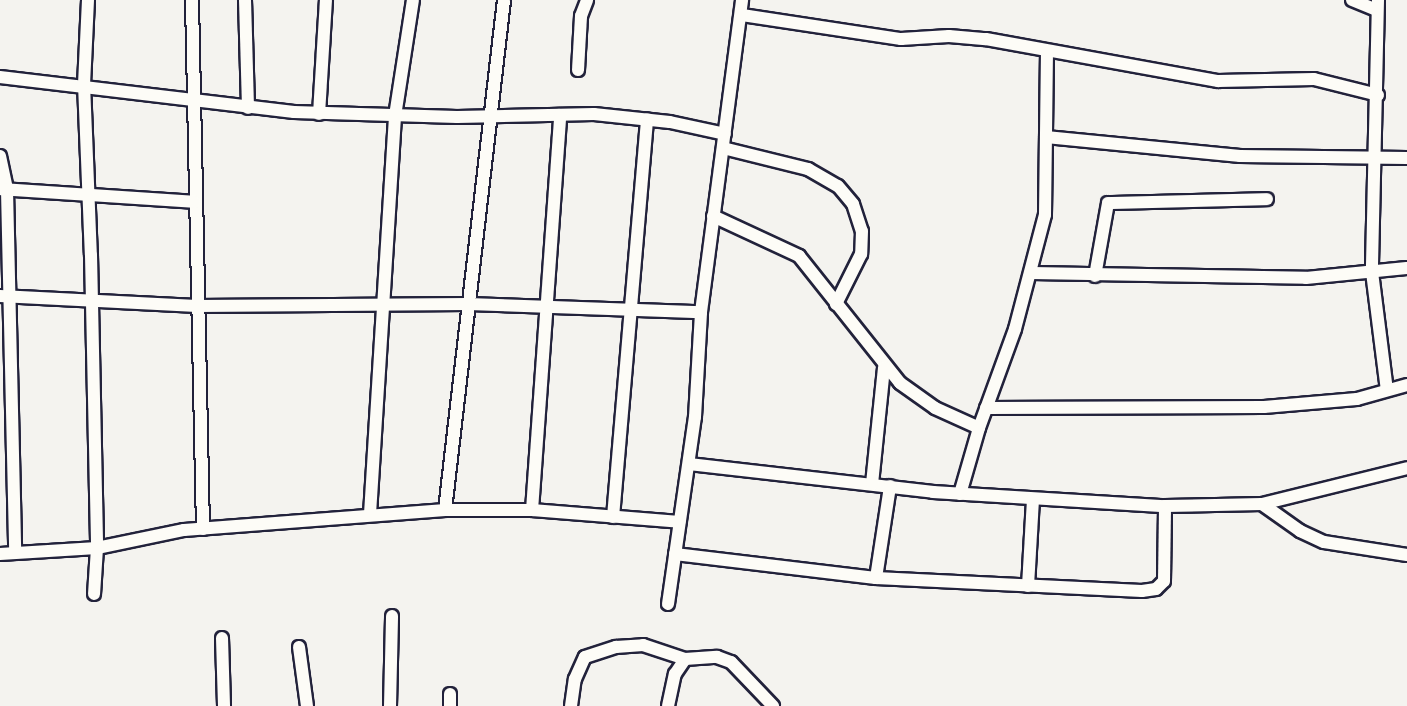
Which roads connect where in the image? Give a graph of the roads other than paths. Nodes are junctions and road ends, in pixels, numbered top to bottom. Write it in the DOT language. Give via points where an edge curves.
graph roads {
  1 [pos="88,0"];
  2 [pos="192,0"];
  3 [pos="245,0"];
  4 [pos="326,0"];
  5 [pos="413,0"];
  6 [pos="504,0"];
  7 [pos="587,0"];
  8 [pos="742,0"];
  9 [pos="1352,0"];
  10 [pos="1377,5"];
  11 [pos="742,15"];
  12 [pos="1047,52"];
  13 [pos="578,70"];
  14 [pos="0,77"];
  15 [pos="84,84"];
  16 [pos="1378,95"];
  17 [pos="194,102"];
  18 [pos="248,108"];
  19 [pos="319,114"];
  20 [pos="560,115"];
  21 [pos="395,116"];
  22 [pos="488,117"];
  23 [pos="646,119"];
  24 [pos="725,134"];
  25 [pos="1046,137"];
  26 [pos="723,148"];
  27 [pos="0,156"];
  28 [pos="1376,159"];
  29 [pos="1407,159"];
  30 [pos="3,189"];
  31 [pos="88,192"];
  32 [pos="1267,199"];
  33 [pos="195,202"];
  34 [pos="713,216"];
  35 [pos="1407,268"];
  36 [pos="1372,272"];
  37 [pos="1032,273"];
  38 [pos="1095,276"];
  39 [pos="5,295"];
  40 [pos="92,301"];
  41 [pos="383,304"];
  42 [pos="468,304"];
  43 [pos="836,304"];
  44 [pos="196,306"];
  45 [pos="549,308"];
  46 [pos="632,311"];
  47 [pos="701,312"];
  48 [pos="884,368"];
  49 [pos="1407,385"];
  50 [pos="1387,390"];
  51 [pos="986,408"];
  52 [pos="979,428"];
  53 [pos="689,464"];
  54 [pos="1407,468"];
  55 [pos="872,484"];
  56 [pos="890,486"];
  57 [pos="960,494"];
  58 [pos="1033,499"];
  59 [pos="1262,504"];
  60 [pos="1165,506"];
  61 [pos="445,510"];
  62 [pos="532,510"];
  63 [pos="370,514"];
  64 [pos="613,517"];
  65 [pos="680,522"];
  66 [pos="203,529"];
  67 [pos="97,548"];
  68 [pos="15,551"];
  69 [pos="0,554"];
  70 [pos="675,554"];
  71 [pos="1407,555"];
  72 [pos="876,578"];
  73 [pos="1028,586"];
  74 [pos="94,594"];
  75 [pos="668,604"];
  76 [pos="392,616"];
  77 [pos="222,638"];
  78 [pos="299,647"];
  79 [pos="685,659"];
  80 [pos="224,706"];
  81 [pos="307,706"];
  82 [pos="390,706"];
  83 [pos="571,706"];
  84 [pos="668,706"];
  85 [pos="773,706"];
  1 -- 15 [label="street"];
  2 -- 17 [label="street"];
  3 -- 18 [label="street"];
  4 -- 19 [label="street"];
  5 -- 21 [label="street"];
  6 -- 22 [label="street"];
  7 -- 13 [label="street" via="581,16"];
  8 -- 11 [label="street"];
  9 -- 10 [label="street"];
  10 -- 16 [label="street"];
  11 -- 12 [label="street" via="901,39 968,37"];
  11 -- 24 [label="street"];
  12 -- 16 [label="street" via="1218,81 1314,79"];
  12 -- 25 [label="street"];
  14 -- 15 [label="street"];
  15 -- 17 [label="street"];
  15 -- 31 [label="street"];
  16 -- 28 [label="street"];
  17 -- 18 [label="street"];
  17 -- 33 [label="street"];
  18 -- 19 [label="street"];
  19 -- 21 [label="street"];
  20 -- 22 [label="street"];
  20 -- 23 [label="street"];
  20 -- 45 [label="street"];
  21 -- 22 [label="street"];
  21 -- 41 [label="street"];
  22 -- 42 [label="street"];
  23 -- 24 [label="street"];
  23 -- 46 [label="street"];
  24 -- 26 [label="street"];
  25 -- 28 [label="street" via="1240,156"];
  25 -- 37 [label="street" via="1045,215"];
  26 -- 34 [label="street"];
  26 -- 43 [label="street" via="808,169 846,195 858,213 861,254"];
  27 -- 30 [label="street"];
  28 -- 29 [label="street"];
  28 -- 36 [label="street"];
  30 -- 31 [label="street"];
  30 -- 39 [label="street"];
  31 -- 33 [label="street"];
  31 -- 40 [label="street"];
  32 -- 38 [label="street" via="1108,203"];
  33 -- 44 [label="street"];
  34 -- 43 [label="street" via="799,256"];
  34 -- 47 [label="street"];
  35 -- 36 [label="street"];
  36 -- 38 [label="street" via="1306,278"];
  36 -- 50 [label="street"];
  37 -- 38 [label="street"];
  37 -- 51 [label="street"];
  39 -- 40 [label="street"];
  39 -- 68 [label="street"];
  40 -- 44 [label="street"];
  40 -- 67 [label="street"];
  41 -- 42 [label="street"];
  41 -- 44 [label="street"];
  41 -- 63 [label="street"];
  42 -- 45 [label="street"];
  42 -- 61 [label="street"];
  43 -- 48 [label="street"];
  44 -- 66 [label="street"];
  45 -- 46 [label="street"];
  45 -- 62 [label="street"];
  46 -- 47 [label="street"];
  46 -- 64 [label="street"];
  47 -- 53 [label="street"];
  48 -- 52 [label="street" via="917,397"];
  48 -- 55 [label="street"];
  49 -- 50 [label="street"];
  50 -- 51 [label="street" via="1357,399 1264,407"];
  51 -- 52 [label="street"];
  52 -- 57 [label="street"];
  53 -- 55 [label="street"];
  53 -- 65 [label="street"];
  54 -- 59 [label="street"];
  55 -- 56 [label="street"];
  56 -- 57 [label="street"];
  56 -- 72 [label="street"];
  57 -- 58 [label="street"];
  58 -- 60 [label="street"];
  58 -- 73 [label="street"];
  59 -- 60 [label="street"];
  59 -- 71 [label="street" via="1300,531 1324,542"];
  60 -- 73 [label="street" via="1166,566 1164,581 1156,588 1127,591"];
  61 -- 62 [label="street"];
  61 -- 63 [label="street"];
  62 -- 64 [label="street"];
  63 -- 66 [label="street" via="315,522"];
  64 -- 65 [label="street"];
  65 -- 70 [label="street"];
  66 -- 67 [label="street" via="142,536"];
  67 -- 68 [label="street"];
  67 -- 74 [label="street"];
  68 -- 69 [label="street"];
  70 -- 72 [label="street"];
  70 -- 75 [label="street"];
  72 -- 73 [label="street"];
  76 -- 82 [label="street"];
  77 -- 80 [label="street"];
  78 -- 81 [label="street"];
  79 -- 83 [label="street" via="643,645 592,653 579,664"];
  79 -- 84 [label="street" via="675,674"];
  79 -- 85 [label="street" via="717,657 731,662"];
}
